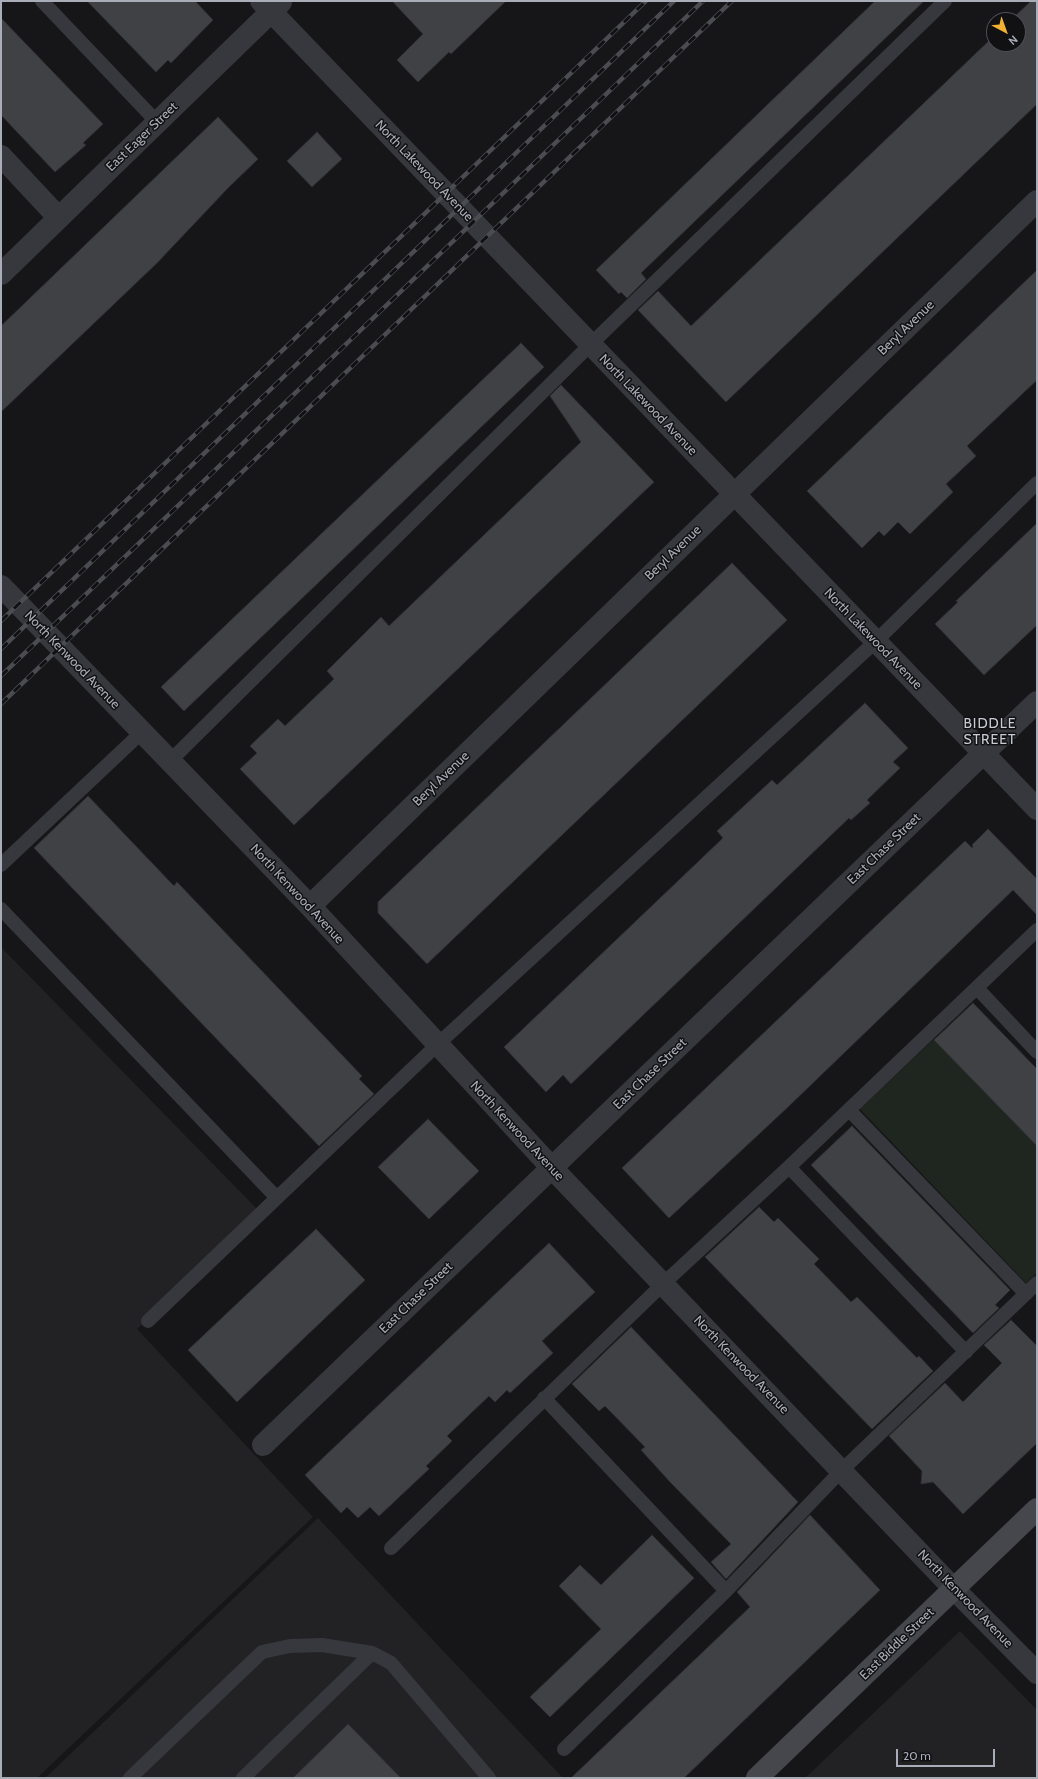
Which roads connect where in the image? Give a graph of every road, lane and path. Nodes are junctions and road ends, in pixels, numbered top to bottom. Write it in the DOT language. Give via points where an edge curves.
graph roads {
  1 [pos="42,1"];
  2 [pos="945,1"];
  3 [pos="272,5"];
  4 [pos="157,122"];
  5 [pos="1,156"];
  6 [pos="1037,201"];
  7 [pos="59,218"];
  8 [pos="1,274"];
  9 [pos="590,345"];
  10 [pos="1037,483"];
  11 [pos="734,495"];
  12 [pos="1,586"];
  13 [pos="875,642"];
  14 [pos="1037,702"];
  15 [pos="142,732"];
  16 [pos="983,754"];
  17 [pos="170,761"];
  18 [pos="1037,809"];
  19 [pos="1,865"];
  20 [pos="310,906"];
  21 [pos="1,909"];
  22 [pos="1037,930"];
  23 [pos="977,988"];
  24 [pos="437,1045"];
  25 [pos="1037,1052"];
  26 [pos="849,1110"];
  27 [pos="789,1167"];
  28 [pos="552,1168"];
  29 [pos="277,1198"];
  30 [pos="1037,1283"];
  31 [pos="663,1284"];
  32 [pos="1026,1294"];
  33 [pos="148,1321"];
  34 [pos="966,1352"];
  35 [pos="544,1398"];
  36 [pos="263,1445"];
  37 [pos="841,1471"];
  38 [pos="1037,1510"];
  39 [pos="391,1548"];
  40 [pos="954,1589"];
  41 [pos="726,1591"];
  42 [pos="372,1653"];
  43 [pos="1037,1673"];
  44 [pos="564,1749"];
  45 [pos="130,1778"];
  46 [pos="243,1778"];
  47 [pos="489,1778"];
  48 [pos="757,1778"];
  1 -- 4 [label="lane"];
  2 -- 9 [label="lane"];
  3 -- 4 [label="street, East Eager Street"];
  3 -- 9 [label="street, North Lakewood Avenue"];
  4 -- 7 [label="street, East Eager Street"];
  5 -- 7 [label="street"];
  6 -- 11 [label="street, Beryl Avenue"];
  7 -- 8 [label="street, East Eager Street"];
  9 -- 11 [label="street, North Lakewood Avenue"];
  9 -- 17 [label="lane"];
  10 -- 13 [label="lane"];
  11 -- 13 [label="street, North Lakewood Avenue"];
  11 -- 20 [label="street, Beryl Avenue"];
  12 -- 15 [label="street, North Kenwood Avenue"];
  13 -- 16 [label="street, North Lakewood Avenue"];
  13 -- 24 [label="lane"];
  14 -- 16 [label="street, East Chase Street"];
  15 -- 17 [label="street, North Kenwood Avenue"];
  15 -- 19 [label="lane"];
  16 -- 18 [label="street, North Lakewood Avenue"];
  16 -- 28 [label="street, East Chase Street"];
  17 -- 20 [label="street, North Kenwood Avenue"];
  20 -- 24 [label="street, North Kenwood Avenue"];
  21 -- 29 [label="lane"];
  22 -- 23 [label="lane"];
  23 -- 25 [label="lane"];
  23 -- 26 [label="lane"];
  24 -- 28 [label="street, North Kenwood Avenue"];
  24 -- 29 [label="lane"];
  26 -- 27 [label="lane"];
  26 -- 32 [label="lane"];
  27 -- 31 [label="lane"];
  27 -- 34 [label="lane"];
  28 -- 31 [label="street, North Kenwood Avenue"];
  28 -- 36 [label="street, East Chase Street"];
  29 -- 33 [label="lane"];
  30 -- 32 [label="lane"];
  31 -- 35 [label="lane"];
  31 -- 37 [label="street, North Kenwood Avenue"];
  32 -- 34 [label="lane"];
  34 -- 37 [label="lane"];
  35 -- 39 [label="lane"];
  35 -- 41 [label="lane"];
  37 -- 40 [label="street, North Kenwood Avenue"];
  37 -- 41 [label="lane"];
  38 -- 40 [label="street, East Biddle Street"];
  40 -- 43 [label="street, North Kenwood Avenue"];
  40 -- 48 [label="street, East Biddle Street"];
  41 -- 44 [label="lane"];
  42 -- 45 [label="lane" via="322,1645 290,1646 262,1652"];
  42 -- 46 [label="lane"];
  42 -- 47 [label="lane" via="391,1663"];
}
